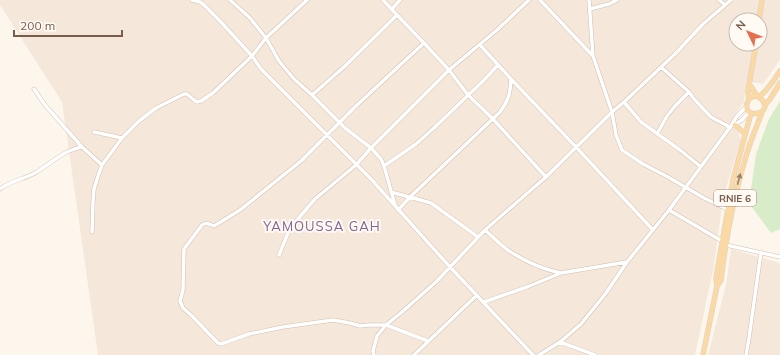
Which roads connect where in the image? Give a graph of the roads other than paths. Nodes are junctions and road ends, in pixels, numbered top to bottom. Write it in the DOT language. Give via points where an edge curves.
graph roads {
  1 [pos="192,0"];
  2 [pos="230,0"];
  3 [pos="307,0"];
  4 [pos="384,0"];
  5 [pos="400,0"];
  6 [pos="529,0"];
  7 [pos="540,0"];
  8 [pos="589,0"];
  9 [pos="617,0"];
  10 [pos="719,0"];
  11 [pos="731,0"];
  12 [pos="762,0"];
  13 [pos="201,1"];
  14 [pos="725,5"];
  15 [pos="392,9"];
  16 [pos="590,9"];
  17 [pos="760,12"];
  18 [pos="397,15"];
  19 [pos="266,38"];
  20 [pos="424,43"];
  21 [pos="480,45"];
  22 [pos="755,52"];
  23 [pos="252,56"];
  24 [pos="593,56"];
  25 [pos="498,65"];
  26 [pos="660,67"];
  27 [pos="449,70"];
  28 [pos="780,71"];
  29 [pos="511,79"];
  30 [pos="780,84"];
  31 [pos="750,85"];
  32 [pos="34,90"];
  33 [pos="689,92"];
  34 [pos="312,95"];
  35 [pos="468,95"];
  36 [pos="758,97"];
  37 [pos="749,99"];
  38 [pos="624,102"];
  39 [pos="765,105"];
  40 [pos="747,106"];
  41 [pos="612,112"];
  42 [pos="750,112"];
  43 [pos="762,112"];
  44 [pos="492,118"];
  45 [pos="340,123"];
  46 [pos="732,126"];
  47 [pos="94,132"];
  48 [pos="657,134"];
  49 [pos="745,134"];
  50 [pos="327,135"];
  51 [pos="122,138"];
  52 [pos="82,147"];
  53 [pos="576,147"];
  54 [pos="371,148"];
  55 [pos="102,165"];
  56 [pos="356,165"];
  57 [pos="384,166"];
  58 [pos="701,167"];
  59 [pos="546,177"];
  60 [pos="686,187"];
  61 [pos="0,189"];
  62 [pos="391,192"];
  63 [pos="410,197"];
  64 [pos="395,206"];
  65 [pos="728,209"];
  66 [pos="398,210"];
  67 [pos="669,210"];
  68 [pos="485,230"];
  69 [pos="653,230"];
  70 [pos="92,232"];
  71 [pos="478,237"];
  72 [pos="722,241"];
  73 [pos="726,245"];
  74 [pos="761,252"];
  75 [pos="279,255"];
  76 [pos="780,257"];
  77 [pos="627,262"];
  78 [pos="450,267"];
  79 [pos="561,273"];
  80 [pos="717,286"];
  81 [pos="477,295"];
  82 [pos="484,302"];
  83 [pos="386,325"];
  84 [pos="428,341"];
  85 [pos="560,342"];
  86 [pos="374,355"];
  87 [pos="414,355"];
  88 [pos="533,355"];
  89 [pos="539,355"];
  90 [pos="595,355"];
  91 [pos="703,355"];
  92 [pos="746,355"];
  1 -- 13 [label="street"];
  2 -- 19 [label="street" via="250,18"];
  3 -- 19 [label="street"];
  4 -- 15 [label="street"];
  5 -- 15 [label="street"];
  6 -- 21 [label="street"];
  7 -- 24 [label="street"];
  8 -- 16 [label="street"];
  9 -- 16 [label="street"];
  10 -- 14 [label="street"];
  11 -- 14 [label="street"];
  12 -- 17 [label="main road"];
  13 -- 23 [label="street"];
  14 -- 26 [label="street"];
  15 -- 18 [label="street"];
  16 -- 24 [label="street"];
  18 -- 20 [label="street"];
  18 -- 34 [label="street"];
  19 -- 23 [label="street"];
  19 -- 34 [label="street" via="290,74"];
  20 -- 27 [label="street"];
  20 -- 45 [label="street"];
  21 -- 25 [label="street"];
  21 -- 27 [label="street"];
  22 -- 31 [label="main road"];
  23 -- 50 [label="street" via="261,69"];
  23 -- 51 [label="street" via="201,101 197,102 184,94 156,108"];
  24 -- 41 [label="street"];
  25 -- 29 [label="street"];
  25 -- 35 [label="street"];
  26 -- 33 [label="street"];
  26 -- 38 [label="street"];
  27 -- 35 [label="street"];
  27 -- 54 [label="street"];
  28 -- 36 [label="main road" via="770,86"];
  29 -- 44 [label="street" via="510,95 500,112"];
  29 -- 53 [label="street"];
  30 -- 39 [label="main road, RNIE 6"];
  31 -- 36 [label="main road"];
  31 -- 37 [label="main road"];
  32 -- 52 [label="street"];
  33 -- 46 [label="street" via="711,117"];
  33 -- 48 [label="street" via="667,116"];
  34 -- 45 [label="street"];
  35 -- 44 [label="street"];
  35 -- 57 [label="street" via="416,144"];
  36 -- 37 [label="main road"];
  36 -- 39 [label="main road"];
  37 -- 40 [label="main road"];
  38 -- 41 [label="street"];
  38 -- 48 [label="street" via="641,122"];
  39 -- 43 [label="main road, RNIE 6"];
  40 -- 42 [label="main road"];
  40 -- 46 [label="street"];
  41 -- 53 [label="street"];
  41 -- 60 [label="street" via="622,150"];
  42 -- 43 [label="main road"];
  42 -- 46 [label="street"];
  42 -- 49 [label="main road, RNIE 6"];
  73 -- 43 [label="main road, RNIE 6, one-way" via="734,200 747,151"];
  44 -- 59 [label="street"];
  44 -- 63 [label="street"];
  45 -- 50 [label="street"];
  45 -- 54 [label="street"];
  46 -- 49 [label="main road"];
  46 -- 58 [label="street"];
  47 -- 51 [label="street"];
  48 -- 58 [label="street"];
  49 -- 65 [label="main road, RNIE 6"];
  50 -- 56 [label="street"];
  50 -- 83 [label="street" via="301,161 240,210 214,226 207,223 202,225 184,249 183,290 180,301 183,308 221,344 249,334 333,320 360,326"];
  51 -- 55 [label="street"];
  52 -- 55 [label="street"];
  52 -- 61 [label="street" via="58,157 34,173"];
  53 -- 59 [label="street"];
  53 -- 69 [label="street"];
  54 -- 56 [label="street"];
  54 -- 57 [label="street"];
  55 -- 70 [label="street" via="94,189"];
  56 -- 64 [label="street"];
  56 -- 75 [label="street" via="315,198 290,228"];
  57 -- 62 [label="street"];
  58 -- 60 [label="street"];
  59 -- 68 [label="street"];
  60 -- 65 [label="street"];
  60 -- 67 [label="street"];
  62 -- 63 [label="street"];
  62 -- 64 [label="street"];
  63 -- 66 [label="street"];
  63 -- 71 [label="street" via="431,203"];
  64 -- 66 [label="street"];
  65 -- 72 [label="main road, RNIE 6"];
  66 -- 78 [label="street"];
  67 -- 69 [label="street"];
  67 -- 72 [label="street"];
  68 -- 71 [label="street"];
  68 -- 79 [label="street" via="513,254 544,269"];
  69 -- 77 [label="street"];
  71 -- 78 [label="street"];
  72 -- 80 [label="main road, RNIE 6"];
  73 -- 74 [label="street"];
  73 -- 80 [label="main road, RNIE 6" via="721,280"];
  74 -- 76 [label="street"];
  74 -- 92 [label="street"];
  77 -- 79 [label="street"];
  77 -- 85 [label="street" via="581,324"];
  78 -- 81 [label="street"];
  78 -- 83 [label="street"];
  79 -- 82 [label="street"];
  80 -- 91 [label="main road, RNIE 6"];
  81 -- 82 [label="street"];
  81 -- 84 [label="street"];
  82 -- 88 [label="street"];
  83 -- 84 [label="street"];
  83 -- 86 [label="street" via="377,336"];
  84 -- 87 [label="street"];
  85 -- 89 [label="street"];
  85 -- 90 [label="street"];
}
